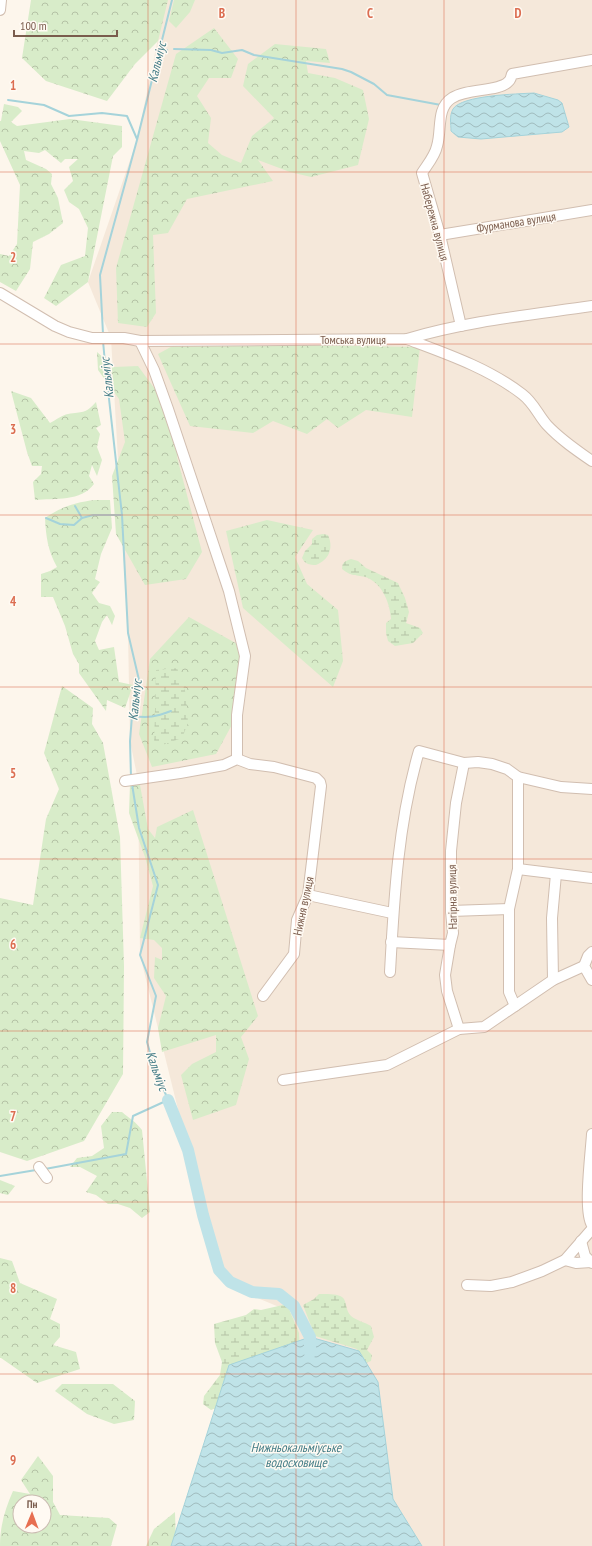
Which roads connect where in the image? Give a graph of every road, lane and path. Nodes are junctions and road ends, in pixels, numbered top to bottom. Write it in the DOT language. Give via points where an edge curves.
graph roads {
  1 [pos="1,0"];
  2 [pos="0,10"];
  3 [pos="592,60"];
  4 [pos="592,210"];
  5 [pos="440,235"];
  6 [pos="0,293"];
  7 [pos="592,306"];
  8 [pos="461,326"];
  9 [pos="407,339"];
  10 [pos="140,341"];
  11 [pos="592,461"];
  12 [pos="237,758"];
  13 [pos="464,763"];
  14 [pos="518,777"];
  15 [pos="125,781"];
  16 [pos="592,789"];
  17 [pos="518,869"];
  18 [pos="556,874"];
  19 [pos="592,878"];
  20 [pos="308,895"];
  21 [pos="509,909"];
  22 [pos="451,911"];
  23 [pos="392,913"];
  24 [pos="391,942"];
  25 [pos="450,945"];
  26 [pos="592,952"];
  27 [pos="584,966"];
  28 [pos="390,972"];
  29 [pos="553,980"];
  30 [pos="592,980"];
  31 [pos="263,996"];
  32 [pos="515,1006"];
  33 [pos="459,1029"];
  34 [pos="283,1080"];
  35 [pos="592,1134"];
  36 [pos="591,1162"];
  37 [pos="39,1167"];
  38 [pos="47,1178"];
  39 [pos="592,1225"];
  40 [pos="592,1229"];
  41 [pos="581,1241"];
  42 [pos="565,1260"];
  43 [pos="591,1262"];
  44 [pos="467,1285"];
  1 -- 2 [label="street"];
  3 -- 5 [label="street, Набережна вулиця" via="512,74 505,85 468,92 452,98 443,105 437,148 422,173"];
  4 -- 5 [label="street, Фурманова вулиця"];
  5 -- 8 [label="street, Набережна вулиця"];
  6 -- 10 [label="street, Томська вулиця" via="56,326 84,337"];
  7 -- 8 [label="street, Томська вулиця"];
  8 -- 9 [label="street, Томська вулиця"];
  9 -- 10 [label="street, Томська вулиця"];
  9 -- 11 [label="street" via="464,360 509,385 524,395 556,435"];
  10 -- 12 [label="street" via="168,409 229,591 245,656 237,715"];
  12 -- 15 [label="street" via="224,765"];
  12 -- 20 [label="street, Нижня вулиця" via="250,764 274,767 316,778 320,782"];
  13 -- 14 [label="street" via="492,764 507,769"];
  13 -- 22 [label="street, Нагірна вулиця" via="456,803 451,851"];
  13 -- 23 [label="street" via="419,751 398,857"];
  14 -- 16 [label="street" via="561,787"];
  14 -- 17 [label="street"];
  17 -- 18 [label="street"];
  17 -- 21 [label="street"];
  18 -- 19 [label="street"];
  18 -- 29 [label="street" via="552,918"];
  20 -- 23 [label="street"];
  20 -- 31 [label="street, Нижня вулиця" via="297,920 294,954"];
  21 -- 22 [label="street"];
  21 -- 32 [label="street" via="509,992"];
  22 -- 25 [label="street, Нагірна вулиця" via="453,933"];
  23 -- 24 [label="street"];
  24 -- 25 [label="street"];
  24 -- 28 [label="street"];
  25 -- 33 [label="street, Нагірна вулиця" via="445,975"];
  26 -- 27 [label="street"];
  27 -- 29 [label="street"];
  27 -- 30 [label="street"];
  29 -- 32 [label="street"];
  32 -- 33 [label="street" via="484,1027"];
  33 -- 34 [label="street" via="387,1065"];
  35 -- 36 [label="street"];
  36 -- 39 [label="street" via="588,1205 589,1221"];
  37 -- 38 [label="street"];
  40 -- 41 [label="street"];
  41 -- 42 [label="street"];
  41 -- 43 [label="street" via="584,1256"];
  42 -- 43 [label="street" via="576,1263"];
  42 -- 44 [label="street" via="512,1282 491,1286"];
}
